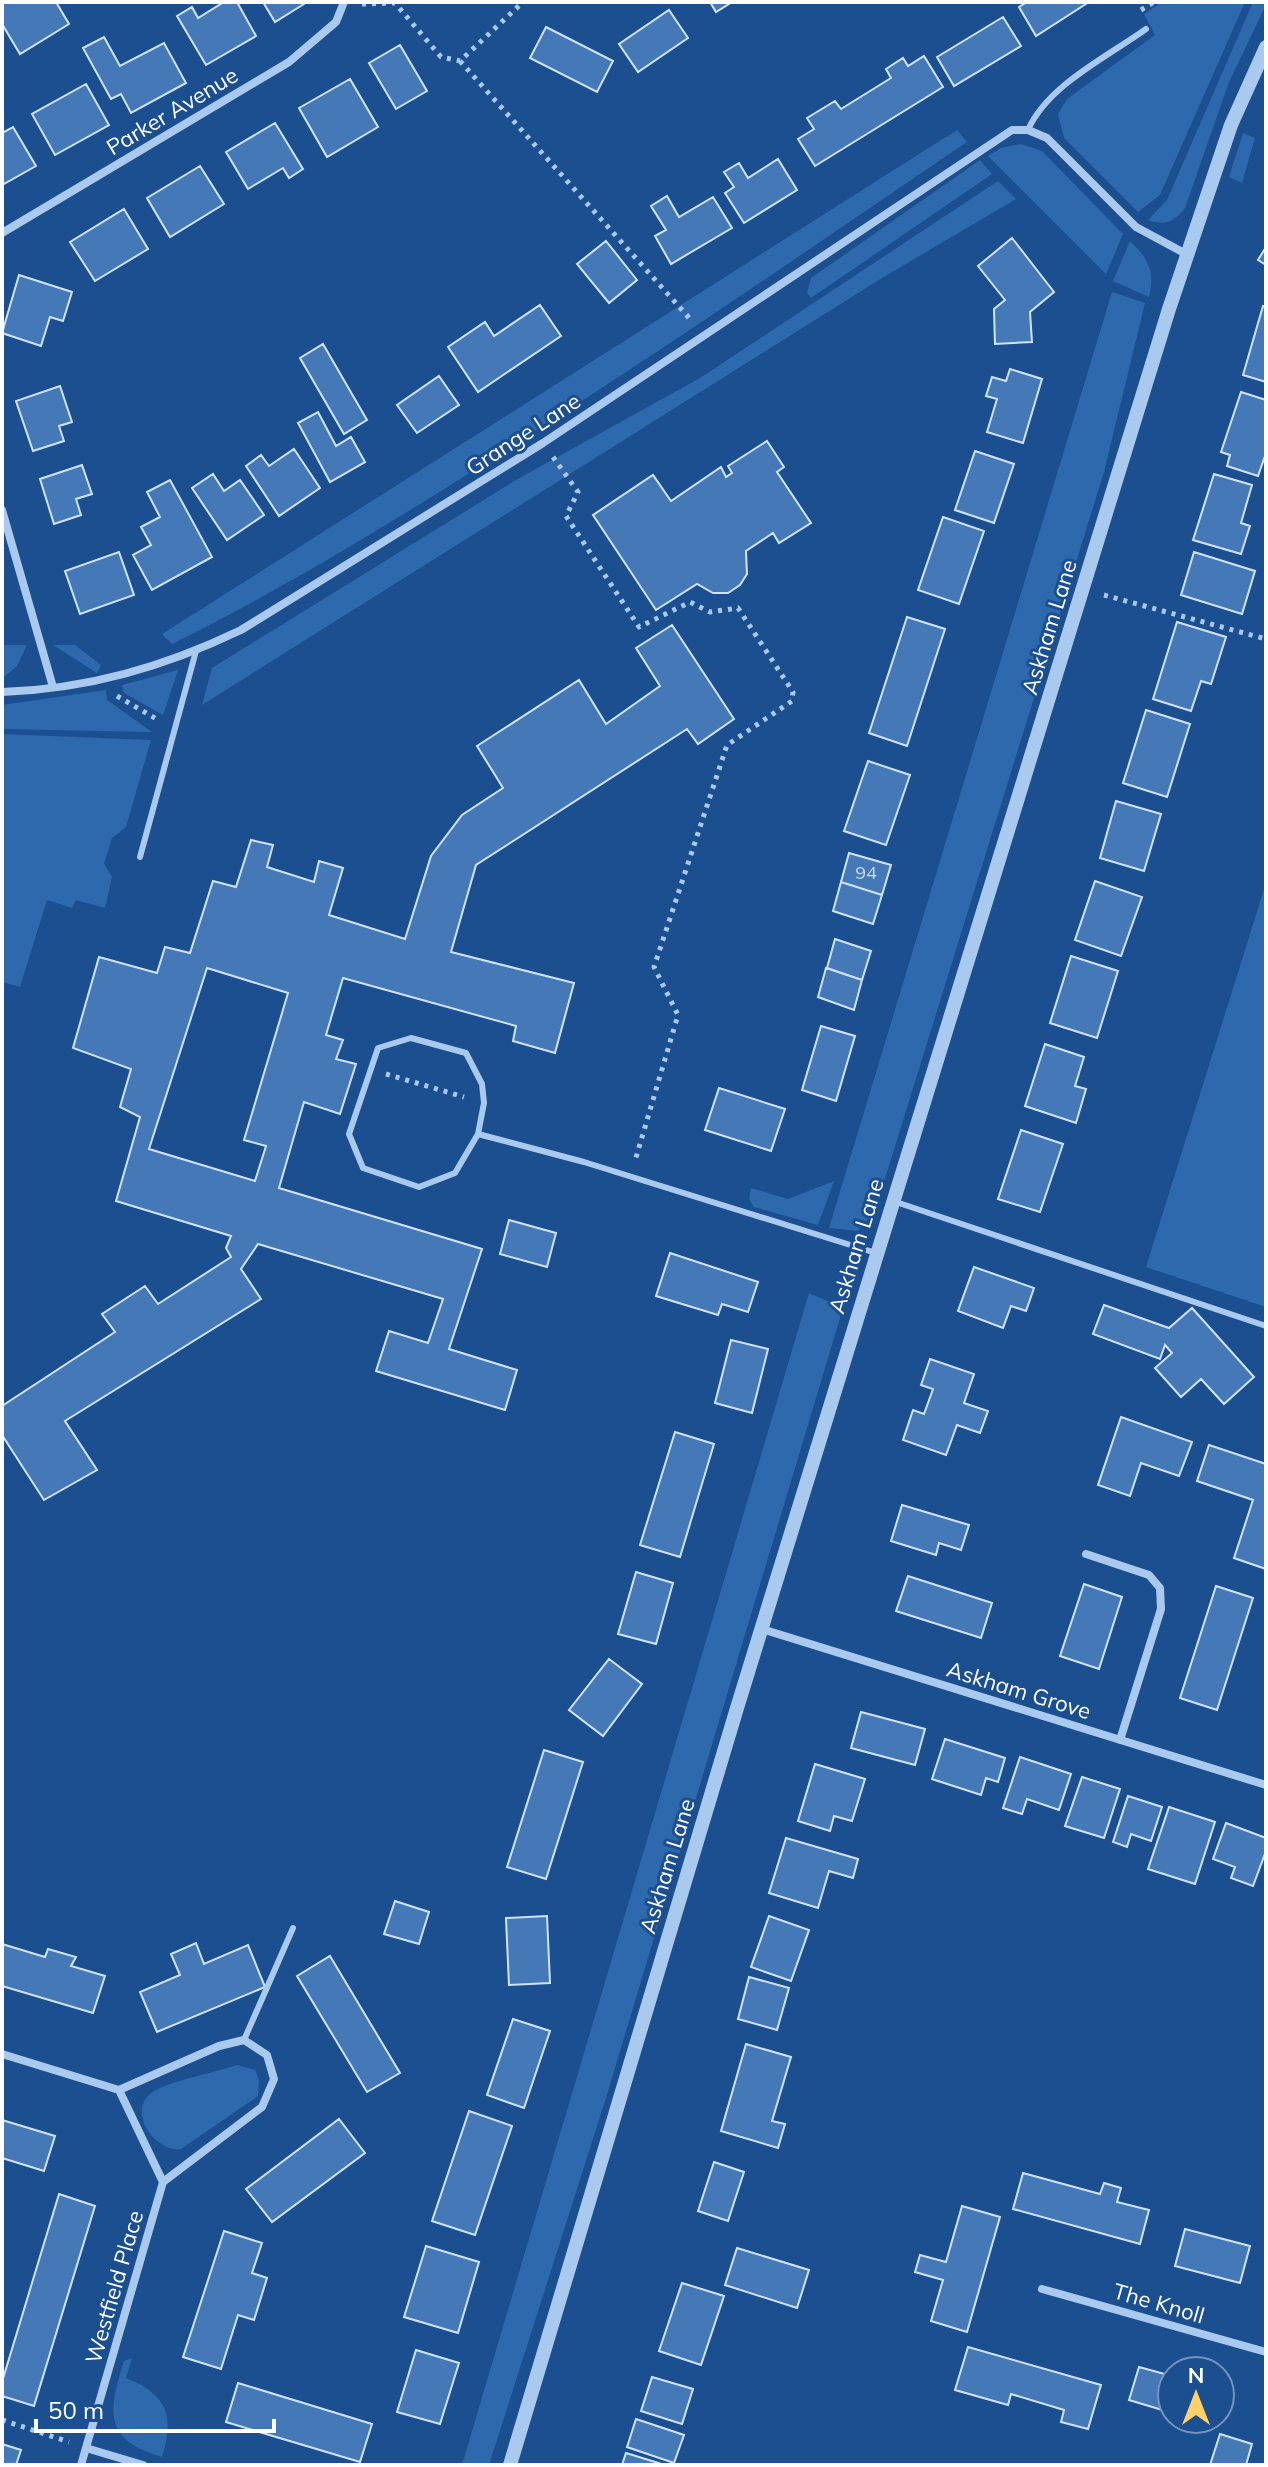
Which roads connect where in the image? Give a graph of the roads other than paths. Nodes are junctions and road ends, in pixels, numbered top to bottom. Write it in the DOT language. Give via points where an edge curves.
graph roads {
  1 [pos="344,3"];
  2 [pos="1146,29"];
  3 [pos="1266,47"];
  4 [pos="1028,130"];
  5 [pos="2,233"];
  6 [pos="1188,255"];
  7 [pos="2,510"];
  8 [pos="196,651"];
  9 [pos="53,687"];
  10 [pos="2,692"];
  11 [pos="140,857"];
  12 [pos="478,1134"];
  13 [pos="893,1201"];
  14 [pos="876,1253"];
  15 [pos="1266,1326"];
  16 [pos="1086,1554"];
  17 [pos="762,1629"];
  18 [pos="1120,1740"];
  19 [pos="1266,1785"];
  20 [pos="293,1928"];
  21 [pos="244,2040"];
  22 [pos="2,2054"];
  23 [pos="119,2090"];
  24 [pos="163,2182"];
  25 [pos="1042,2289"];
  26 [pos="1266,2352"];
  27 [pos="86,2448"];
  28 [pos="81,2465"];
  29 [pos="143,2465"];
  30 [pos="510,2465"];
  1 -- 5 [label="street, Parker Avenue" via="319,41 289,62"];
  2 -- 4 [label="lane" via="1049,98"];
  3 -- 6 [label="street, Askham Lane" via="1231,125"];
  4 -- 6 [label="street" via="1047,138 1136,227"];
  4 -- 8 [label="street, Grange Lane" via="1000,135 706,338 543,443 287,604"];
  6 -- 13 [label="street, Askham Lane"];
  7 -- 9 [label="street"];
  8 -- 9 [label="street, Grange Lane" via="111,680"];
  8 -- 11 [label="lane"];
  9 -- 10 [label="street, Grange Lane"];
  12 -- 12 [label="lane" via="482,1084 466,1053 411,1038 378,1048 349,1134 363,1168 419,1187 455,1173"];
  12 -- 14 [label="lane"];
  13 -- 14 [label="street, Askham Lane"];
  13 -- 15 [label="lane"];
  14 -- 17 [label="street, Askham Lane"];
  16 -- 18 [label="street" via="1149,1575 1160,1588 1161,1609"];
  17 -- 18 [label="street, Askham Grove"];
  17 -- 30 [label="street, Askham Lane"];
  18 -- 19 [label="street, Askham Grove"];
  20 -- 21 [label="lane"];
  21 -- 23 [label="street"];
  21 -- 24 [label="street" via="267,2055 274,2079 262,2107"];
  22 -- 23 [label="street"];
  23 -- 24 [label="street"];
  24 -- 27 [label="street, Westfield Place"];
  25 -- 26 [label="street, The Knoll"];
  27 -- 28 [label="street, Westfield Place"];
  27 -- 29 [label="street"];
}
